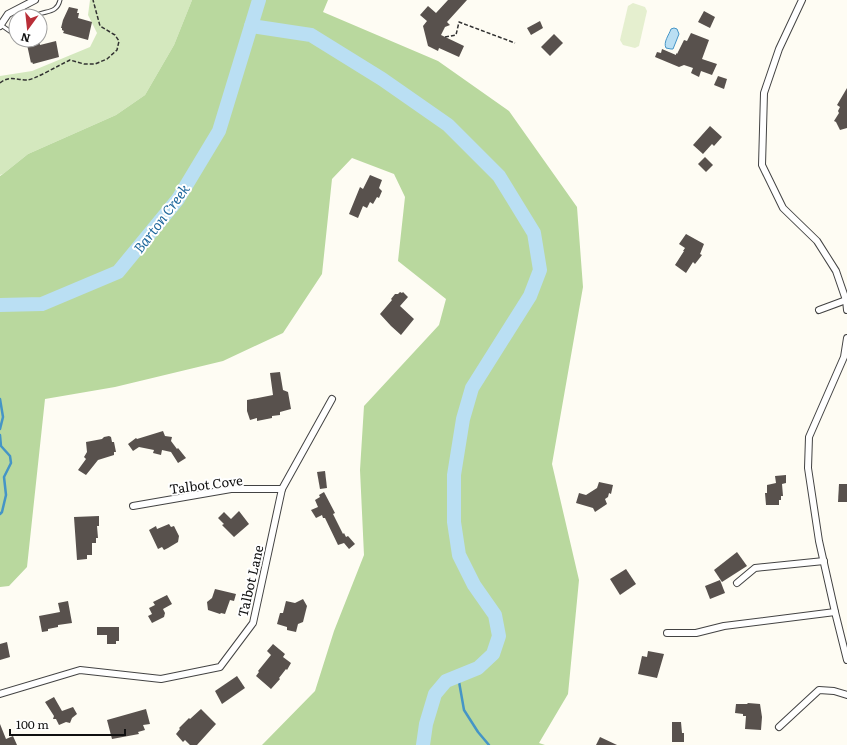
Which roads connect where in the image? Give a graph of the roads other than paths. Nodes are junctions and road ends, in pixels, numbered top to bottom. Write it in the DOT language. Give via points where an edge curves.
graph roads {
  1 [pos="35,0"];
  2 [pos="60,0"];
  3 [pos="802,0"];
  4 [pos="48,12"];
  5 [pos="0,26"];
  6 [pos="846,300"];
  7 [pos="819,310"];
  8 [pos="847,310"];
  9 [pos="847,338"];
  10 [pos="332,399"];
  11 [pos="282,489"];
  12 [pos="133,506"];
  13 [pos="824,560"];
  14 [pos="737,583"];
  15 [pos="835,612"];
  16 [pos="667,633"];
  17 [pos="847,660"];
  18 [pos="0,694"];
  19 [pos="847,695"];
  20 [pos="779,727"];
  1 -- 5 [label="street" via="8,14"];
  2 -- 4 [label="lane" via="54,10"];
  3 -- 6 [label="street" via="779,49 764,93 762,165 783,208 817,241 836,271"];
  6 -- 7 [label="street"];
  6 -- 8 [label="street"];
  9 -- 13 [label="street" via="844,357 809,437 808,468"];
  10 -- 11 [label="street, Talbot Lane"];
  11 -- 12 [label="street, Talbot Cove" via="231,489"];
  11 -- 18 [label="street, Talbot Lane" via="253,623 220,667 161,679 80,670"];
  13 -- 14 [label="street" via="756,568"];
  13 -- 15 [label="street"];
  15 -- 16 [label="street" via="724,626 696,633"];
  15 -- 17 [label="street"];
  19 -- 20 [label="street" via="819,690"];
}
